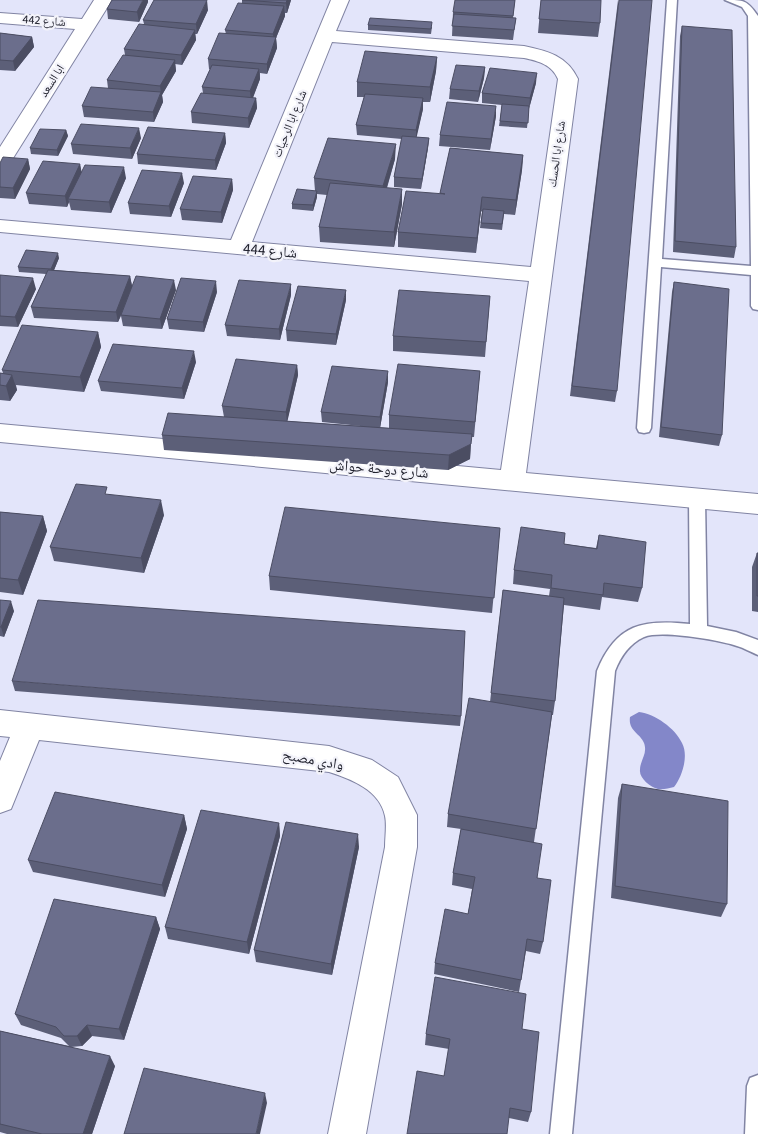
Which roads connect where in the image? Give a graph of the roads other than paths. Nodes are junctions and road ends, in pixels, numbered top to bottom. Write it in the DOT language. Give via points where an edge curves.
graph roads {
  1 [pos="103,0"];
  2 [pos="340,0"];
  3 [pos="672,0"];
  4 [pos="730,0"];
  5 [pos="0,18"];
  6 [pos="88,25"];
  7 [pos="326,36"];
  8 [pos="0,163"];
  9 [pos="0,226"];
  10 [pos="239,248"];
  11 [pos="655,262"];
  12 [pos="757,271"];
  13 [pos="540,275"];
  14 [pos="758,306"];
  15 [pos="644,428"];
  16 [pos="0,433"];
  17 [pos="512,481"];
  18 [pos="697,498"];
  19 [pos="758,504"];
  20 [pos="698,631"];
  21 [pos="758,648"];
  22 [pos="0,723"];
  23 [pos="30,726"];
  24 [pos="0,799"];
  25 [pos="758,1086"];
  26 [pos="347,1134"];
  27 [pos="561,1134"];
  28 [pos="756,1134"];
  1 -- 6 [label="street, ابا السعد"];
  2 -- 7 [label="street, شارع ابا الرحيات"];
  3 -- 11 [label="lane"];
  4 -- 12 [label="lane" via="746,5 753,16"];
  5 -- 6 [label="street, شارع 442"];
  6 -- 8 [label="street, ابا السعد"];
  7 -- 10 [label="street, شارع ابا الرحيات"];
  7 -- 13 [label="street, شارع ابا الحسك" via="524,52 549,58 565,69 568,79"];
  9 -- 10 [label="street, شارع 444"];
  10 -- 13 [label="street, شارع 444"];
  11 -- 12 [label="lane"];
  11 -- 15 [label="lane"];
  12 -- 14 [label="lane"];
  13 -- 17 [label="street, شارع ابا الحسك"];
  16 -- 17 [label="street, شارع دوحة حواش"];
  17 -- 18 [label="street, شارع دوحة حواش"];
  18 -- 19 [label="street, شارع دوحة حواش"];
  18 -- 20 [label="lane"];
  20 -- 21 [label="lane" via="741,640"];
  20 -- 27 [label="lane" via="647,629 628,638 614,652 606,671"];
  22 -- 23 [label="street, وادي مصبح"];
  23 -- 24 [label="street"];
  23 -- 26 [label="street, وادي مصبح" via="329,759 362,769 387,787 401,815 401,847"];
  25 -- 28 [label="lane"];
}
